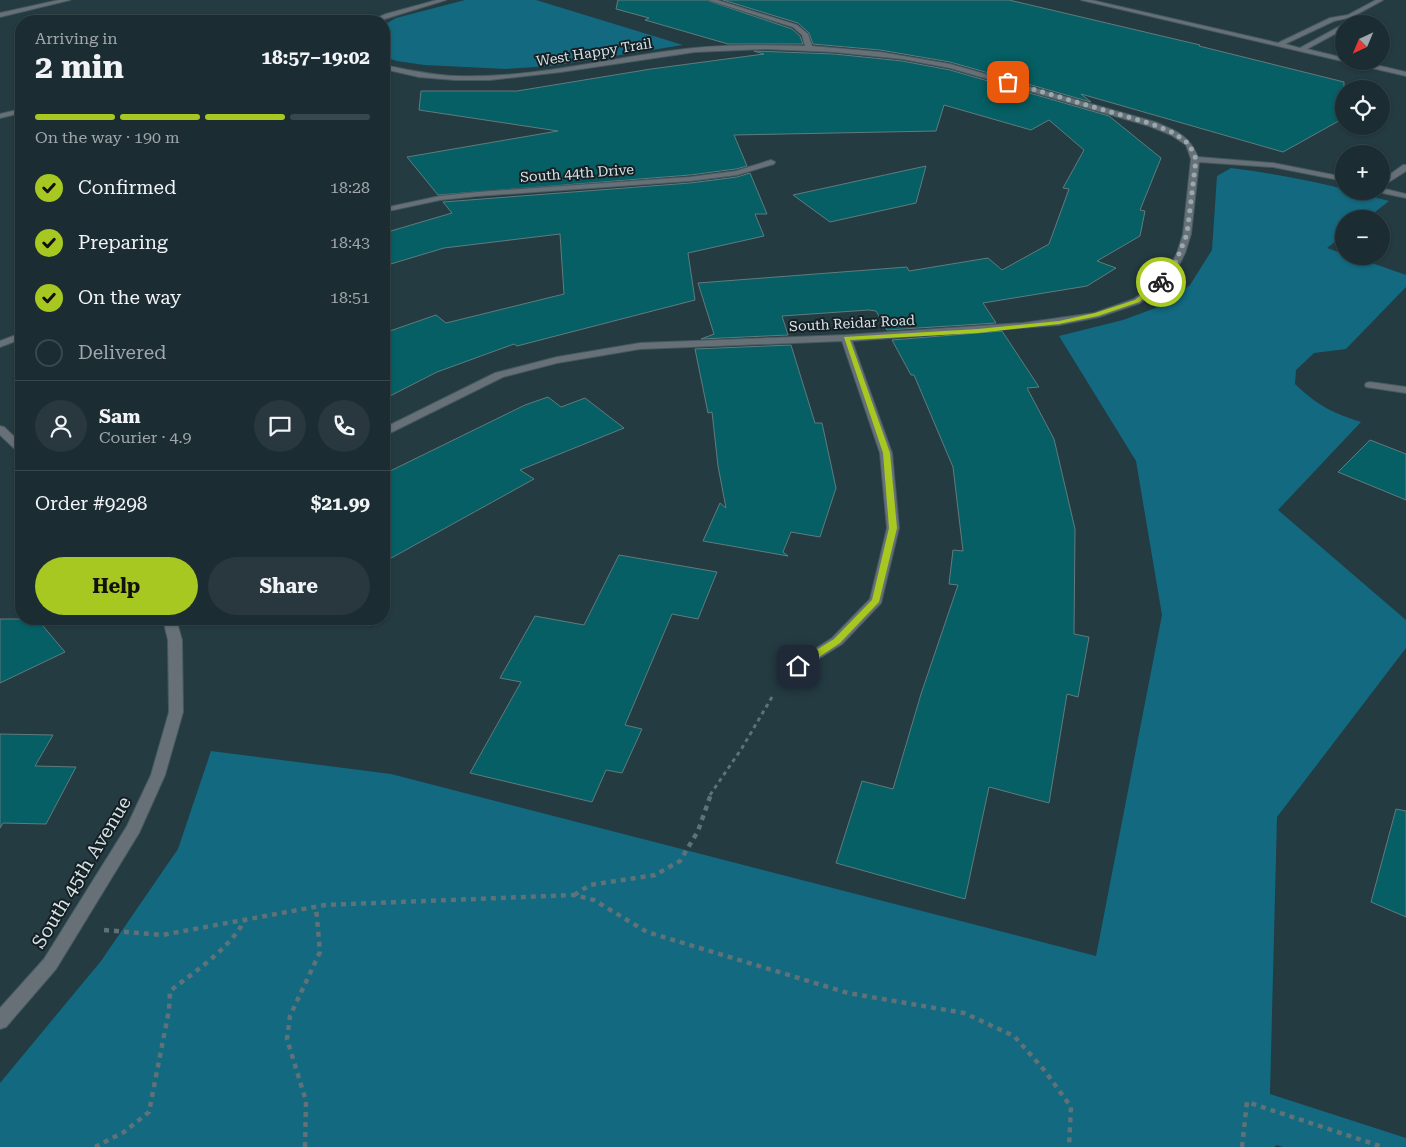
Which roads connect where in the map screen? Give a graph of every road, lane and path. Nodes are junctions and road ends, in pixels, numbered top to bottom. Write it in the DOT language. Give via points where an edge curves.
graph roads {
  1 [pos="67,0"];
  2 [pos="443,0"];
  3 [pos="711,0"];
  4 [pos="1084,0"];
  5 [pos="1380,0"];
  6 [pos="0,15"];
  7 [pos="388,15"];
  8 [pos="1352,15"];
  9 [pos="1335,18"];
  10 [pos="1313,28"];
  11 [pos="1333,33"];
  12 [pos="1280,45"];
  13 [pos="809,48"];
  14 [pos="1300,50"];
  15 [pos="1335,58"];
  16 [pos="390,68"];
  17 [pos="1388,70"];
  18 [pos="1406,74"];
  19 [pos="15,112"];
  20 [pos="0,116"];
  21 [pos="1196,159"];
  22 [pos="771,162"];
  23 [pos="1406,168"];
  24 [pos="1335,177"];
  25 [pos="1390,179"];
  26 [pos="1390,192"];
  27 [pos="1406,196"];
  28 [pos="390,209"];
  29 [pos="15,338"];
  30 [pos="846,338"];
  31 [pos="0,344"];
  32 [pos="1370,385"];
  33 [pos="1406,390"];
  34 [pos="0,429"];
  35 [pos="390,429"];
  36 [pos="15,443"];
  37 [pos="171,625"];
  38 [pos="784,675"];
  39 [pos="574,895"];
  40 [pos="316,907"];
  41 [pos="246,920"];
  42 [pos="74,927"];
  43 [pos="0,1021"];
  44 [pos="95,1147"];
  45 [pos="305,1147"];
  46 [pos="1069,1147"];
  47 [pos="1242,1147"];
  48 [pos="1383,1147"];
  1 -- 6 [label="street"];
  2 -- 7 [label="street"];
  3 -- 13 [label="street" via="795,26 805,34"];
  4 -- 12 [label="street"];
  5 -- 8 [label="street"];
  9 -- 10 [label="street"];
  10 -- 11 [label="street"];
  10 -- 12 [label="street"];
  11 -- 14 [label="street"];
  12 -- 14 [label="street"];
  13 -- 16 [label="street, West Happy Trail" via="668,52 576,69 486,78 424,76"];
  13 -- 21 [label="street, West Happy Trail" via="951,66 1144,121 1174,133 1189,144"];
  14 -- 15 [label="street"];
  17 -- 18 [label="street"];
  19 -- 20 [label="street"];
  21 -- 24 [label="street" via="1273,165"];
  21 -- 30 [label="street, South Reidar Road" via="1187,234 1180,253 1173,269 1137,301 1096,315 1059,322 978,331"];
  22 -- 28 [label="street, South 44th Drive" via="737,173 690,179 478,194"];
  23 -- 25 [label="street"];
  26 -- 27 [label="street"];
  29 -- 31 [label="street"];
  30 -- 35 [label="street, South Reidar Road" via="640,346 557,360 499,375"];
  30 -- 38 [label="street" via="886,453 893,528 876,600 837,641"];
  32 -- 33 [label="street"];
  34 -- 36 [label="street"];
  37 -- 42 [label="street, South 45th Avenue" via="175,640 176,712 158,775 134,829"];
  38 -- 39 [label="path" via="709,797 698,831 680,861 655,875 590,885"];
  39 -- 40 [label="path"];
  39 -- 46 [label="path" via="594,900 647,932 848,993 964,1013 1014,1036 1045,1071 1071,1108"];
  40 -- 41 [label="path"];
  40 -- 45 [label="path" via="320,952 290,1016 287,1040 306,1101"];
  41 -- 42 [label="path" via="162,935"];
  41 -- 44 [label="path" via="238,934 214,957 170,991 149,1112 137,1124"];
  42 -- 43 [label="street, South 45th Avenue" via="50,964"];
  47 -- 48 [label="path" via="1247,1102"];
}
